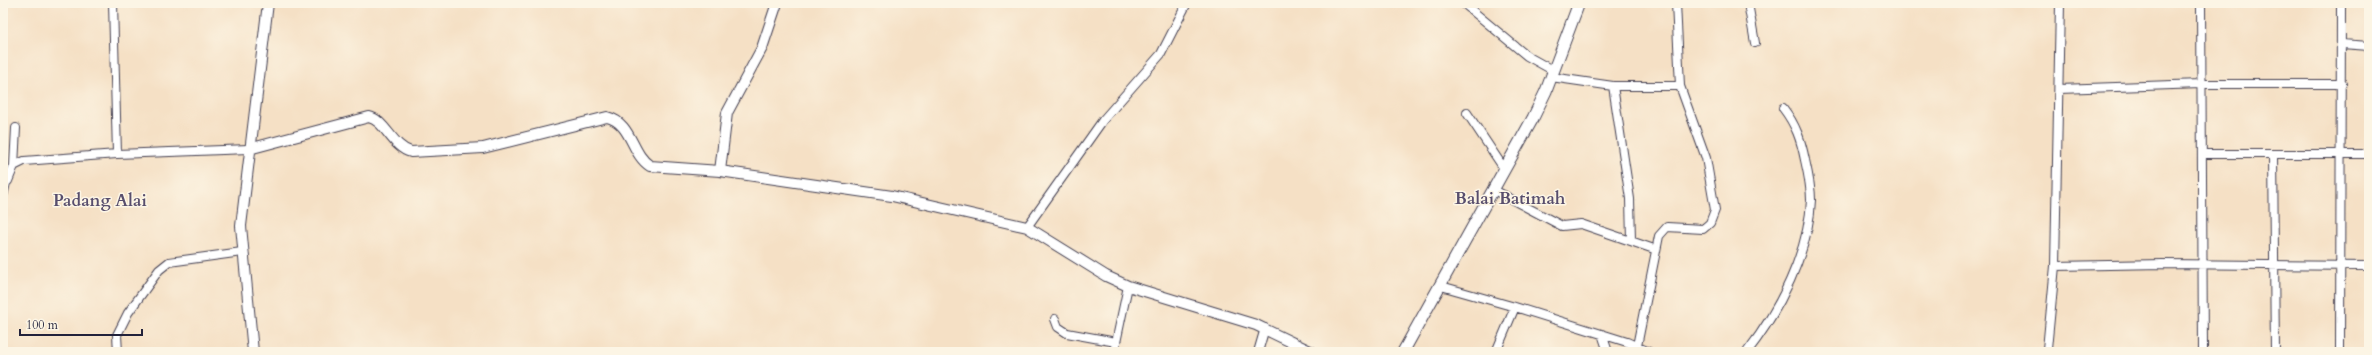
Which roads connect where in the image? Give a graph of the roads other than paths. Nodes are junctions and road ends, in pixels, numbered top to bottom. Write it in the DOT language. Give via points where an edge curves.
graph roads {
  1 [pos="113,3"];
  2 [pos="268,3"];
  3 [pos="777,3"];
  4 [pos="1187,3"];
  5 [pos="1463,3"];
  6 [pos="1579,3"];
  7 [pos="1676,3"];
  8 [pos="1748,3"];
  9 [pos="2060,3"];
  10 [pos="2201,3"];
  11 [pos="2341,3"];
  12 [pos="1755,43"];
  13 [pos="2342,44"];
  14 [pos="2369,46"];
  15 [pos="1552,74"];
  16 [pos="2202,84"];
  17 [pos="2342,84"];
  18 [pos="1613,86"];
  19 [pos="1680,86"];
  20 [pos="2058,89"];
  21 [pos="1783,108"];
  22 [pos="1467,113"];
  23 [pos="16,128"];
  24 [pos="249,149"];
  25 [pos="117,154"];
  26 [pos="2202,154"];
  27 [pos="2273,154"];
  28 [pos="2342,154"];
  29 [pos="2369,154"];
  30 [pos="14,166"];
  31 [pos="1505,170"];
  32 [pos="720,171"];
  33 [pos="4,183"];
  34 [pos="1494,190"];
  35 [pos="3,196"];
  36 [pos="1027,227"];
  37 [pos="1631,240"];
  38 [pos="1654,249"];
  39 [pos="242,252"];
  40 [pos="2055,266"];
  41 [pos="2203,266"];
  42 [pos="2274,266"];
  43 [pos="2340,266"];
  44 [pos="2369,266"];
  45 [pos="1128,286"];
  46 [pos="1441,286"];
  47 [pos="1515,307"];
  48 [pos="1055,320"];
  49 [pos="1265,328"];
  50 [pos="1602,334"];
  51 [pos="1116,342"];
  52 [pos="1637,346"];
  53 [pos="2047,349"];
  54 [pos="118,352"];
  55 [pos="254,352"];
  56 [pos="1114,352"];
  57 [pos="1258,352"];
  58 [pos="1312,352"];
  59 [pos="1403,352"];
  60 [pos="1496,352"];
  61 [pos="1608,352"];
  62 [pos="1649,352"];
  63 [pos="1747,352"];
  64 [pos="2203,352"];
  65 [pos="2275,352"];
  66 [pos="2340,352"];
  1 -- 25 [label="street"];
  2 -- 24 [label="street"];
  3 -- 32 [label="street" via="762,48 727,113"];
  4 -- 36 [label="street" via="1161,54 1103,120"];
  5 -- 15 [label="street"];
  6 -- 15 [label="main road"];
  7 -- 19 [label="street"];
  8 -- 12 [label="street"];
  9 -- 20 [label="street"];
  10 -- 16 [label="street"];
  11 -- 13 [label="street"];
  13 -- 14 [label="street"];
  13 -- 17 [label="street"];
  15 -- 18 [label="street"];
  15 -- 31 [label="main road" via="1533,118"];
  16 -- 17 [label="street"];
  16 -- 20 [label="street"];
  16 -- 26 [label="street"];
  17 -- 28 [label="street"];
  18 -- 19 [label="street"];
  18 -- 37 [label="street" via="1630,199"];
  19 -- 38 [label="street" via="1706,158 1715,210 1710,223 1703,228 1664,229"];
  20 -- 40 [label="street"];
  21 -- 63 [label="street" via="1795,123 1807,169 1811,199 1807,229 1798,262 1771,318"];
  22 -- 31 [label="street"];
  23 -- 30 [label="street"];
  24 -- 25 [label="street"];
  24 -- 32 [label="street" via="369,117 401,148 411,152 483,148 607,118 622,124 643,160 650,166"];
  24 -- 39 [label="street" via="241,226"];
  25 -- 30 [label="street" via="24,161"];
  26 -- 27 [label="street"];
  26 -- 41 [label="street"];
  27 -- 28 [label="street"];
  27 -- 42 [label="street"];
  28 -- 29 [label="street"];
  28 -- 43 [label="street"];
  30 -- 33 [label="street"];
  31 -- 34 [label="main road"];
  32 -- 36 [label="street" via="897,196"];
  33 -- 35 [label="street"];
  34 -- 37 [label="street" via="1562,226 1581,224"];
  34 -- 46 [label="main road"];
  36 -- 45 [label="street" via="1091,269"];
  37 -- 38 [label="street"];
  38 -- 52 [label="street"];
  39 -- 54 [label="street" via="169,262 159,270 128,313 118,335"];
  39 -- 55 [label="street"];
  40 -- 41 [label="street"];
  40 -- 53 [label="street"];
  41 -- 42 [label="street"];
  41 -- 64 [label="street"];
  42 -- 43 [label="street"];
  42 -- 65 [label="street"];
  43 -- 44 [label="street"];
  43 -- 66 [label="street"];
  45 -- 49 [label="street"];
  45 -- 51 [label="street"];
  46 -- 47 [label="street"];
  46 -- 59 [label="main road"];
  47 -- 50 [label="street"];
  47 -- 60 [label="street"];
  48 -- 51 [label="street" via="1058,327 1067,334"];
  49 -- 57 [label="street"];
  49 -- 58 [label="street"];
  50 -- 52 [label="street"];
  50 -- 61 [label="street"];
  51 -- 56 [label="street"];
  52 -- 62 [label="street"];
}
